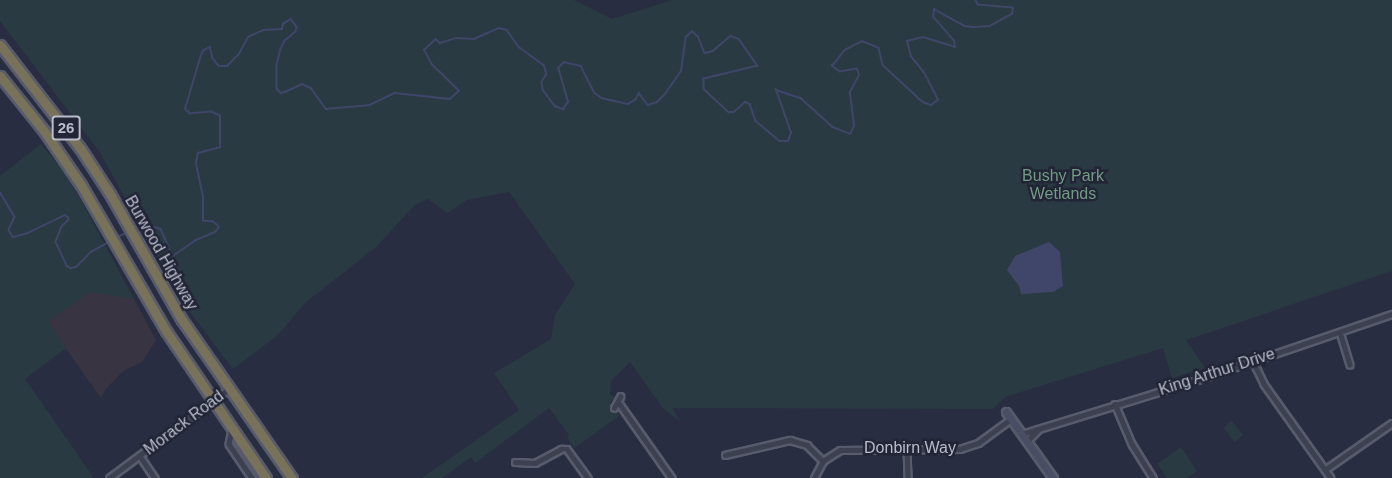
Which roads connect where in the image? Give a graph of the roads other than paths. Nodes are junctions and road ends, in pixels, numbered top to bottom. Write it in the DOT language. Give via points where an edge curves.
graph roads {
  1 [pos="0,45"];
  2 [pos="0,76"];
  3 [pos="1392,314"];
  4 [pos="1340,332"];
  5 [pos="1253,361"];
  6 [pos="1350,364"];
  7 [pos="230,389"];
  8 [pos="213,402"];
  9 [pos="1115,404"];
  10 [pos="614,408"];
  11 [pos="1006,412"];
  12 [pos="1011,419"];
  13 [pos="1391,425"];
  14 [pos="1040,428"];
  15 [pos="232,429"];
  16 [pos="1022,434"];
  17 [pos="1027,441"];
  18 [pos="907,448"];
  19 [pos="725,455"];
  20 [pos="140,456"];
  21 [pos="526,456"];
  22 [pos="823,461"];
  23 [pos="515,462"];
  24 [pos="524,462"];
  25 [pos="1326,470"];
  26 [pos="109,478"];
  27 [pos="155,478"];
  28 [pos="252,478"];
  29 [pos="266,478"];
  30 [pos="292,478"];
  31 [pos="588,478"];
  32 [pos="672,478"];
  33 [pos="814,478"];
  34 [pos="908,478"];
  35 [pos="1053,478"];
  36 [pos="1153,478"];
  37 [pos="1331,478"];
  1 -- 7 [label="highway, Burwood Highway / 26" via="74,139 182,320"];
  2 -- 8 [label="highway, Burwood Highway / 26" via="56,147"];
  3 -- 4 [label="street, King Arthur Drive"];
  4 -- 5 [label="street, King Arthur Drive"];
  4 -- 6 [label="street"];
  5 -- 9 [label="street, King Arthur Drive"];
  5 -- 25 [label="street" via="1264,384"];
  7 -- 8 [label="street, Morack Road"];
  7 -- 30 [label="highway, Burwood Highway / 26"];
  8 -- 15 [label="highway, Burwood Highway / 26"];
  8 -- 20 [label="street, Morack Road"];
  9 -- 14 [label="street, King Arthur Drive"];
  9 -- 36 [label="street" via="1132,444"];
  10 -- 32 [label="street" via="619,400"];
  11 -- 12 [label="main road"];
  12 -- 16 [label="main road"];
  12 -- 18 [label="street, Donbirn Way" via="969,447"];
  13 -- 25 [label="street"];
  14 -- 16 [label="street, King Arthur Drive"];
  14 -- 17 [label="street, King Arthur Drive"];
  15 -- 28 [label="street, Burwood Highway" via="229,444"];
  15 -- 29 [label="highway, Burwood Highway / 26"];
  16 -- 17 [label="main road"];
  17 -- 35 [label="main road"];
  18 -- 22 [label="street, Donbirn Way" via="847,448"];
  18 -- 34 [label="street"];
  19 -- 22 [label="street" via="790,440 807,445"];
  20 -- 26 [label="street, Morack Road"];
  20 -- 27 [label="street"];
  21 -- 24 [label="street"];
  22 -- 33 [label="street"];
  23 -- 24 [label="street"];
  24 -- 31 [label="street" via="541,462 567,449"];
  25 -- 37 [label="street"];
}
